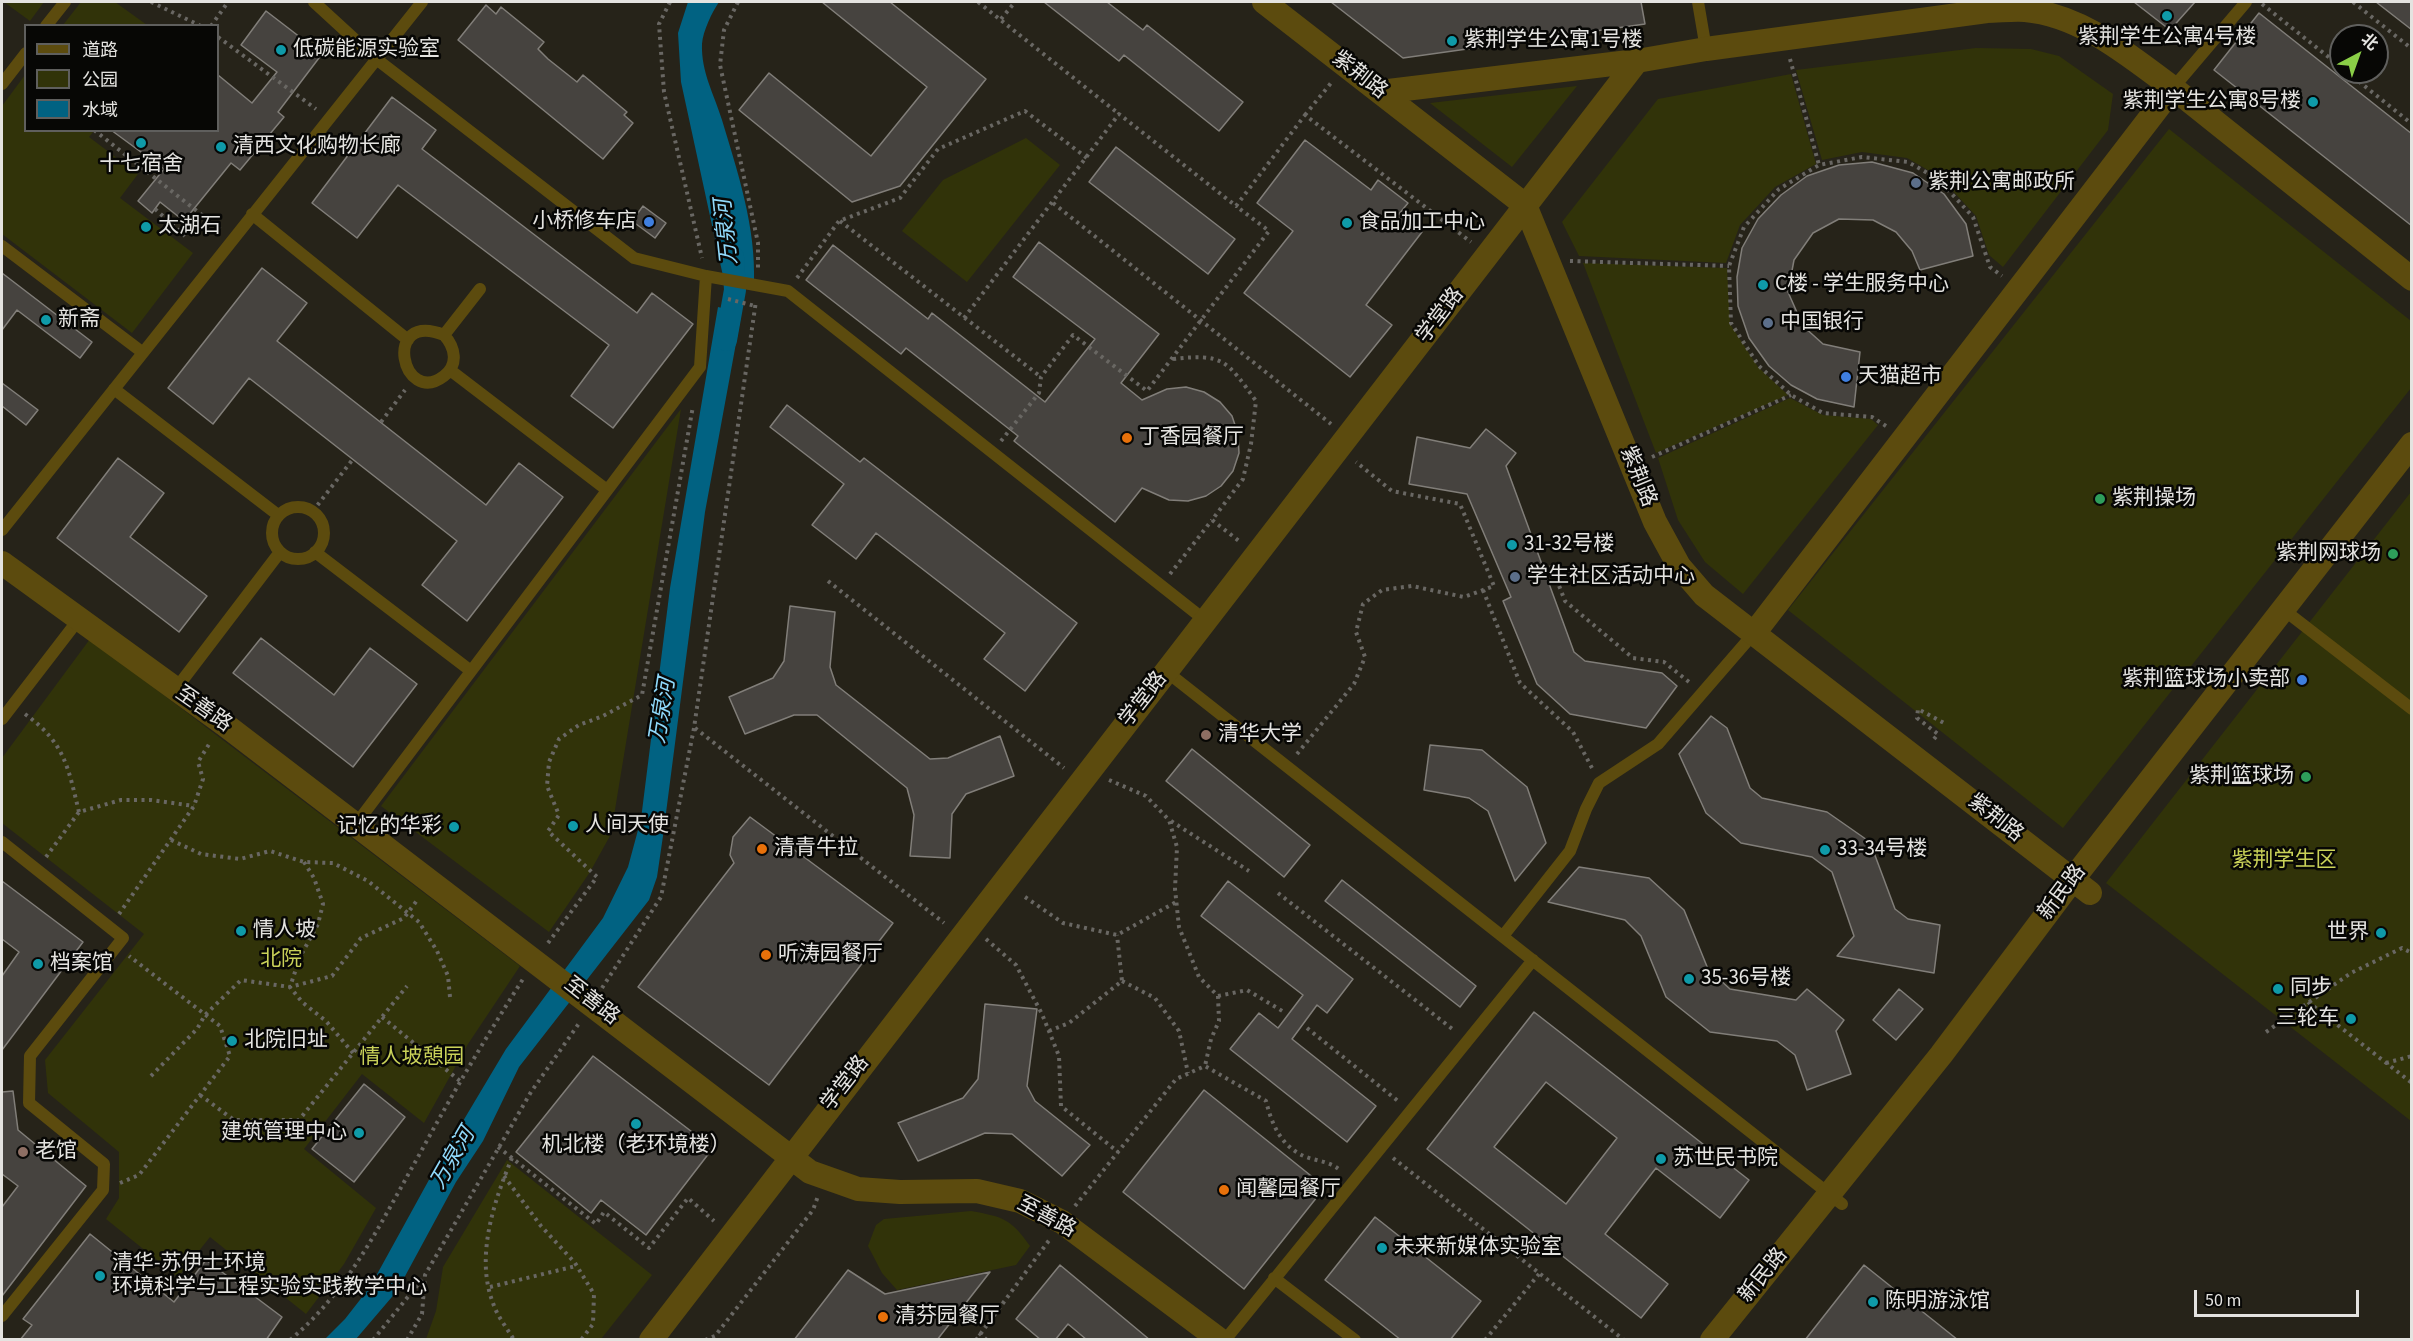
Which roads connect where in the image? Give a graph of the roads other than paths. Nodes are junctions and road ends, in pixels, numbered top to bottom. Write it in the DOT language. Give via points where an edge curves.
graph roads {
  1 [pos="65,2"];
  2 [pos="314,2"];
  3 [pos="422,2"];
  4 [pos="1264,2"];
  5 [pos="1698,2"];
  6 [pos="2246,2"];
  7 [pos="48,24"];
  8 [pos="1706,49"];
  9 [pos="24,56"];
  10 [pos="375,58"];
  11 [pos="1637,62"];
  12 [pos="2,84"];
  13 [pos="2173,88"];
  14 [pos="1380,92"];
  15 [pos="1525,206"];
  16 [pos="252,214"];
  17 [pos="2,246"];
  18 [pos="706,276"];
  19 [pos="2412,279"];
  20 [pos="480,289"];
  21 [pos="444,335"];
  22 [pos="408,340"];
  23 [pos="142,352"];
  24 [pos="450,370"];
  25 [pos="114,389"];
  26 [pos="2412,444"];
  27 [pos="607,490"];
  28 [pos="278,515"];
  29 [pos="2,530"];
  30 [pos="280,552"];
  31 [pos="315,552"];
  32 [pos="2,563"];
  33 [pos="2284,610"];
  34 [pos="79,619"];
  35 [pos="1206,621"];
  36 [pos="1755,632"];
  37 [pos="471,671"];
  38 [pos="1167,672"];
  39 [pos="175,690"];
  40 [pos="2412,709"];
  41 [pos="2,719"];
  42 [pos="356,824"];
  43 [pos="2,842"];
  44 [pos="2082,886"];
  45 [pos="1503,936"];
  46 [pos="1533,960"];
  47 [pos="790,1157"];
  48 [pos="1836,1200"];
  49 [pos="1274,1278"];
  50 [pos="2,1316"];
  51 [pos="651,1340"];
  52 [pos="1220,1340"];
  53 [pos="1225,1340"];
  54 [pos="1355,1340"];
  55 [pos="1712,1340"];
  1 -- 7 [label="lane"];
  2 -- 10 [label="lane"];
  3 -- 10 [label="lane"];
  4 -- 14 [label="street, 紫荆路"];
  5 -- 8 [label="lane"];
  6 -- 13 [label="lane"];
  8 -- 11 [label="street"];
  8 -- 13 [label="street" via="1987,11 2025,10 2062,19 2100,36"];
  9 -- 12 [label="lane"];
  10 -- 16 [label="lane"];
  10 -- 18 [label="lane" via="634,258"];
  11 -- 14 [label="street"];
  11 -- 15 [label="street, 学堂路"];
  13 -- 19 [label="street"];
  13 -- 36 [label="street"];
  14 -- 15 [label="street, 紫荆路"];
  15 -- 35 [label="street, 学堂路"];
  15 -- 36 [label="street, 紫荆路" via="1655,522 1679,566 1704,594"];
  16 -- 22 [label="lane"];
  16 -- 23 [label="lane"];
  17 -- 23 [label="lane"];
  18 -- 27 [label="lane" via="700,367"];
  18 -- 35 [label="lane" via="788,291"];
  20 -- 21 [label="lane"];
  21 -- 22 [label="lane" via="423,331"];
  21 -- 24 [label="lane" via="453,350"];
  22 -- 24 [label="lane" via="404,364 415,378 437,380"];
  23 -- 25 [label="lane"];
  24 -- 27 [label="lane"];
  25 -- 28 [label="lane"];
  25 -- 29 [label="lane"];
  26 -- 33 [label="street, 新民路"];
  27 -- 37 [label="lane"];
  28 -- 30 [label="lane" via="272,536"];
  28 -- 31 [label="lane" via="293,507 313,511 323,528 321,545"];
  30 -- 31 [label="lane" via="298,559"];
  30 -- 39 [label="lane"];
  31 -- 37 [label="lane"];
  32 -- 34 [label="street, 至善路"];
  33 -- 40 [label="lane"];
  33 -- 44 [label="street, 新民路"];
  34 -- 39 [label="street, 至善路"];
  34 -- 41 [label="lane"];
  35 -- 38 [label="street, 学堂路"];
  36 -- 44 [label="street, 紫荆路"];
  36 -- 45 [label="lane" via="1658,744 1599,783 1570,851"];
  37 -- 42 [label="lane"];
  38 -- 45 [label="lane"];
  38 -- 47 [label="street, 学堂路"];
  39 -- 42 [label="street, 至善路"];
  42 -- 47 [label="street, 至善路"];
  43 -- 50 [label="lane" via="123,938 30,1056 29,1103 104,1164 103,1190"];
  44 -- 48 [label="street, 新民路" via="1941,1055"];
  45 -- 46 [label="lane"];
  46 -- 48 [label="lane"];
  46 -- 49 [label="lane"];
  47 -- 51 [label="street, 学堂路"];
  47 -- 52 [label="street, 至善路" via="823,1178 858,1189 977,1191 1020,1201 1062,1222"];
  48 -- 55 [label="street, 新民路"];
  49 -- 53 [label="lane"];
  49 -- 54 [label="lane"];
}
